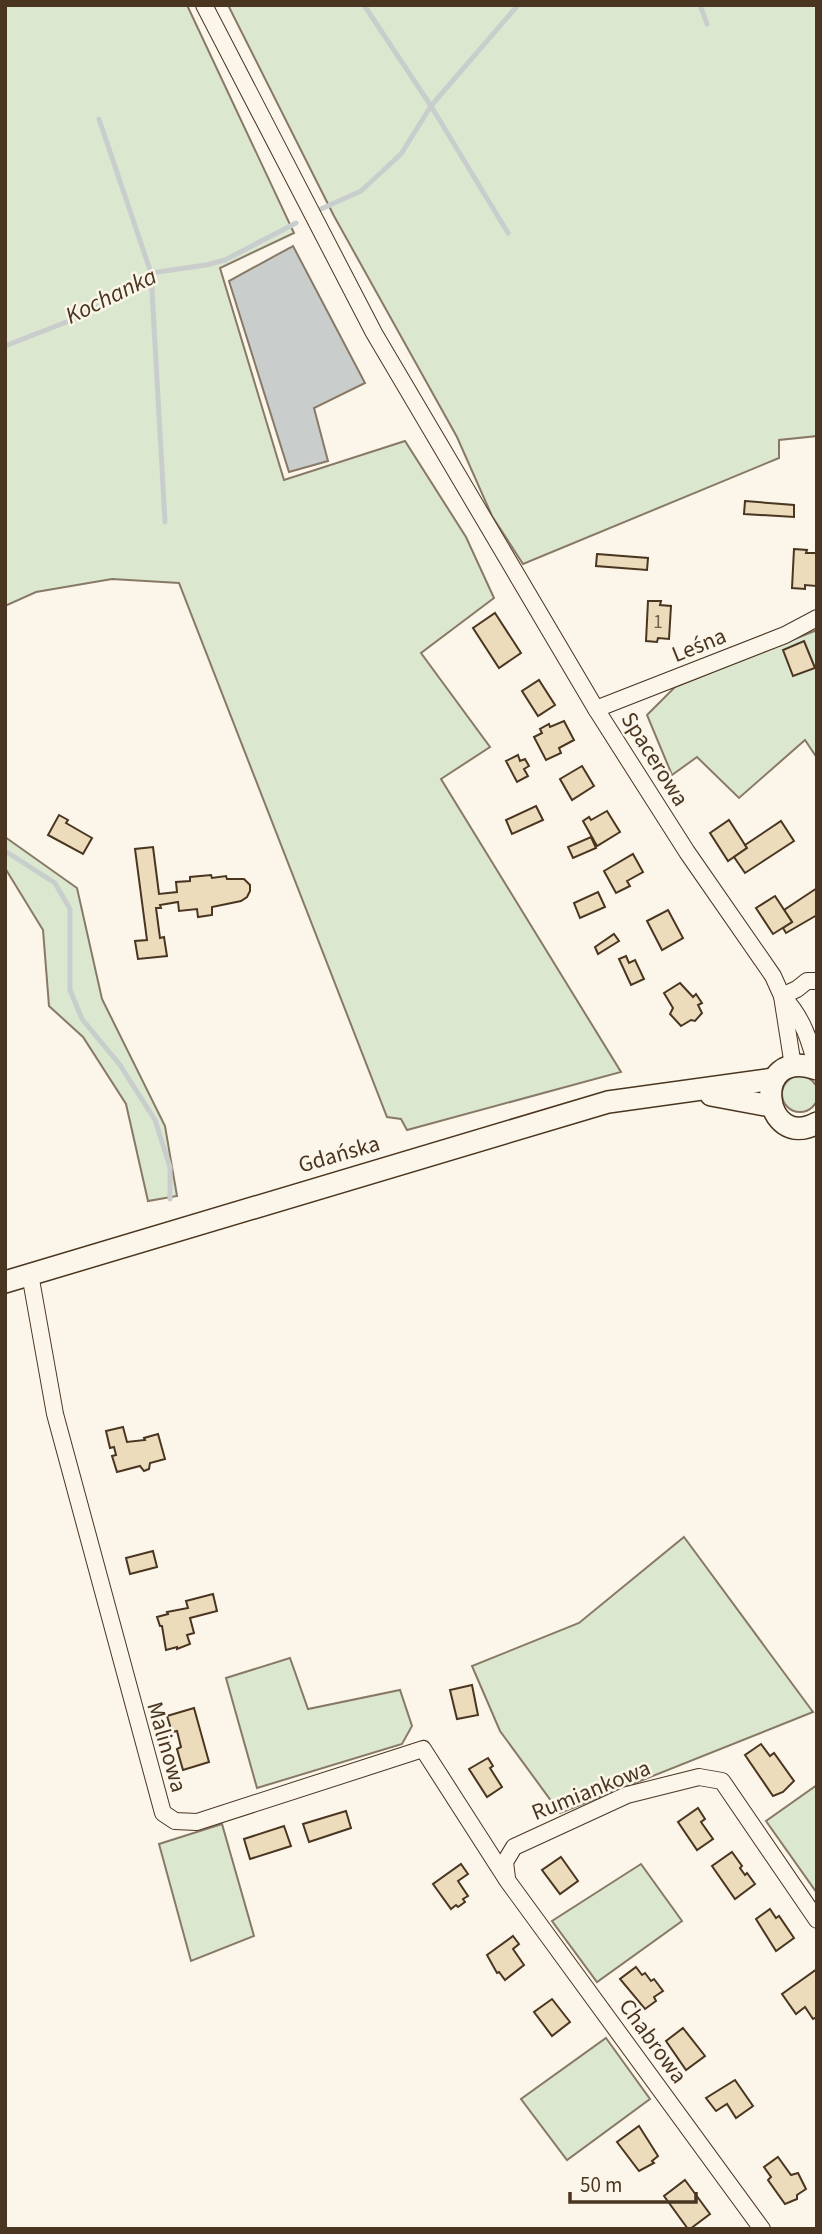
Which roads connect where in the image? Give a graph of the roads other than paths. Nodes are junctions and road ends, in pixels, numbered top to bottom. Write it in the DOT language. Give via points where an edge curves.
graph roads {
  1 [pos="204,5"];
  2 [pos="817,618"];
  3 [pos="596,709"];
  4 [pos="817,981"];
  5 [pos="782,996"];
  6 [pos="793,1066"];
  7 [pos="817,1069"];
  8 [pos="774,1079"];
  9 [pos="692,1092"];
  10 [pos="771,1106"];
  11 [pos="817,1123"];
  12 [pos="30,1275"];
  13 [pos="5,1282"];
  14 [pos="507,1880"];
  15 [pos="817,1920"];
  16 [pos="762,2229"];
  1 -- 3 [label="street, Spacerowa" via="374,332"];
  2 -- 3 [label="street, Leśna" via="785,635"];
  3 -- 5 [label="street, Spacerowa"];
  4 -- 5 [label="street" via="807,981"];
  5 -- 6 [label="street, Spacerowa"];
  5 -- 7 [label="street, Spacerowa" via="796,1010"];
  6 -- 7 [label="main road"];
  6 -- 8 [label="main road"];
  8 -- 9 [label="main road, Gdańska"];
  8 -- 10 [label="main road" via="769,1092"];
  9 -- 10 [label="main road, Gdańska"];
  9 -- 12 [label="main road, Gdańska" via="608,1102"];
  10 -- 11 [label="main road" via="788,1125 800,1128"];
  12 -- 13 [label="main road, Gdańska"];
  12 -- 14 [label="street, Malinowa" via="55,1414 163,1814 176,1821 197,1822 422,1749"];
  14 -- 15 [label="street, Rumiankowa" via="505,1862 514,1847 627,1795 699,1777 722,1781"];
  14 -- 16 [label="street, Chabrowa"];
}
